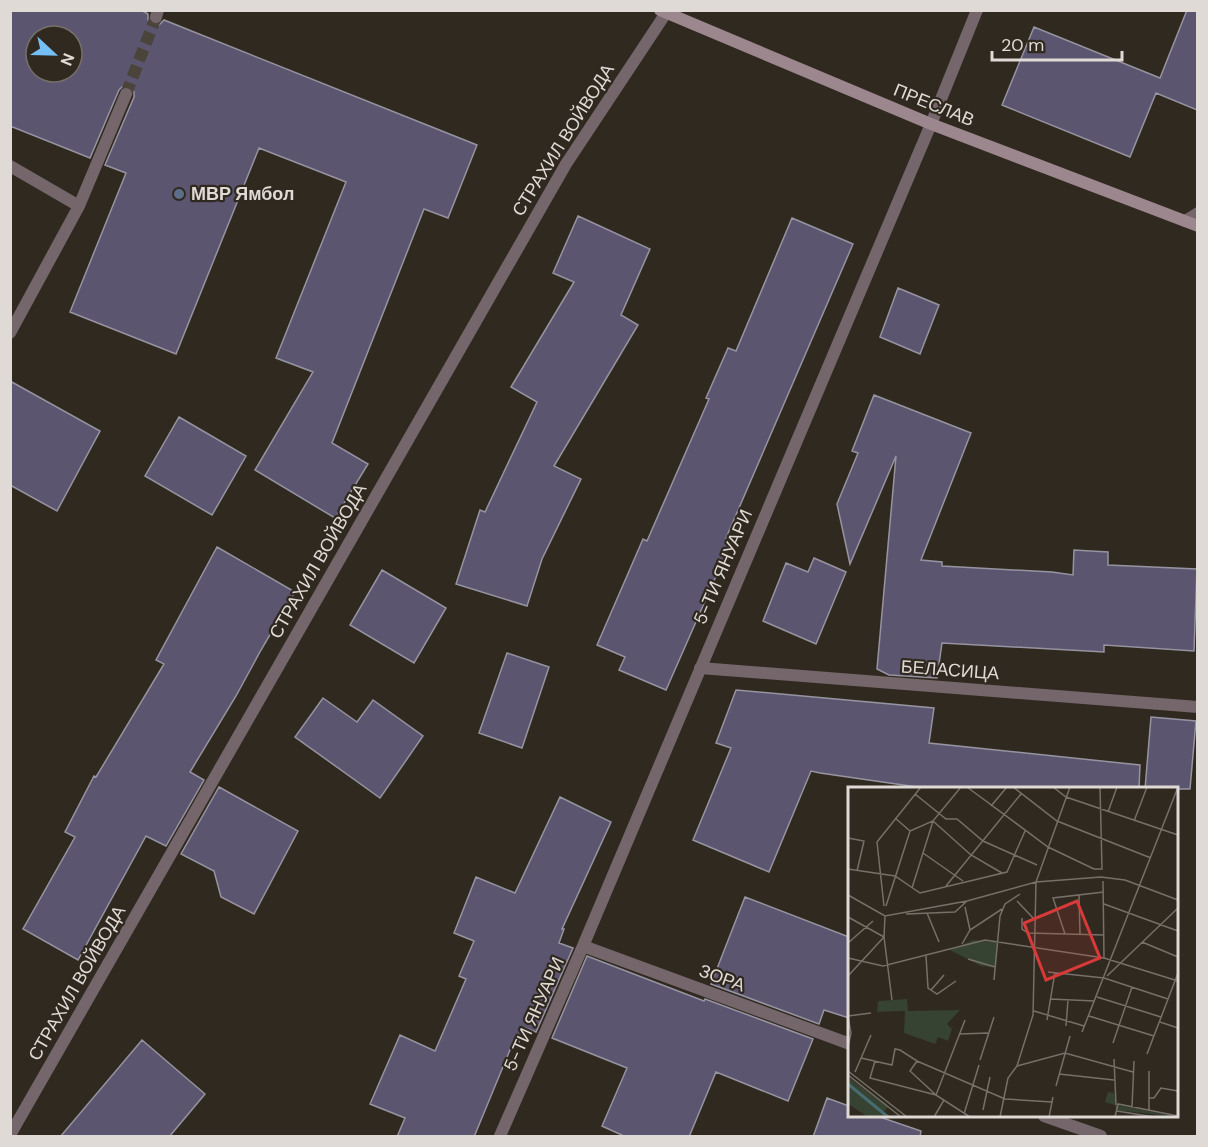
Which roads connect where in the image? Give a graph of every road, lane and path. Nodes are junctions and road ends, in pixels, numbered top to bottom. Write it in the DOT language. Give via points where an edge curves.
graph roads {
  1 [pos="977,10"];
  2 [pos="664,11"];
  3 [pos="126,94"];
  4 [pos="932,124"];
  5 [pos="10,166"];
  6 [pos="79,206"];
  7 [pos="1197,213"];
  8 [pos="1185,220"];
  9 [pos="1197,226"];
  10 [pos="10,333"];
  11 [pos="700,668"];
  12 [pos="1197,707"];
  13 [pos="583,946"];
  14 [pos="848,1044"];
  15 [pos="1047,1117"];
  16 [pos="10,1135"];
  17 [pos="500,1137"];
  18 [pos="1101,1137"];
  1 -- 4 [label="street, 5-ТИ ЯНУАРИ"];
  2 -- 4 [label="street, ПРЕСЛАВ"];
  2 -- 16 [label="street, СТРАХИЛ ВОЙВОДА" via="566,164"];
  3 -- 6 [label="street"];
  4 -- 8 [label="street, ПРЕСЛАВ"];
  4 -- 11 [label="street, 5-ТИ ЯНУАРИ"];
  5 -- 6 [label="street"];
  6 -- 10 [label="street"];
  7 -- 8 [label="street"];
  8 -- 9 [label="street, ПРЕСЛАВ"];
  11 -- 12 [label="street, БЕЛАСИЦА"];
  11 -- 13 [label="street, 5-ТИ ЯНУАРИ"];
  13 -- 14 [label="street, ЗОРА"];
  13 -- 17 [label="street, 5-ТИ ЯНУАРИ"];
  15 -- 18 [label="street"];
}
